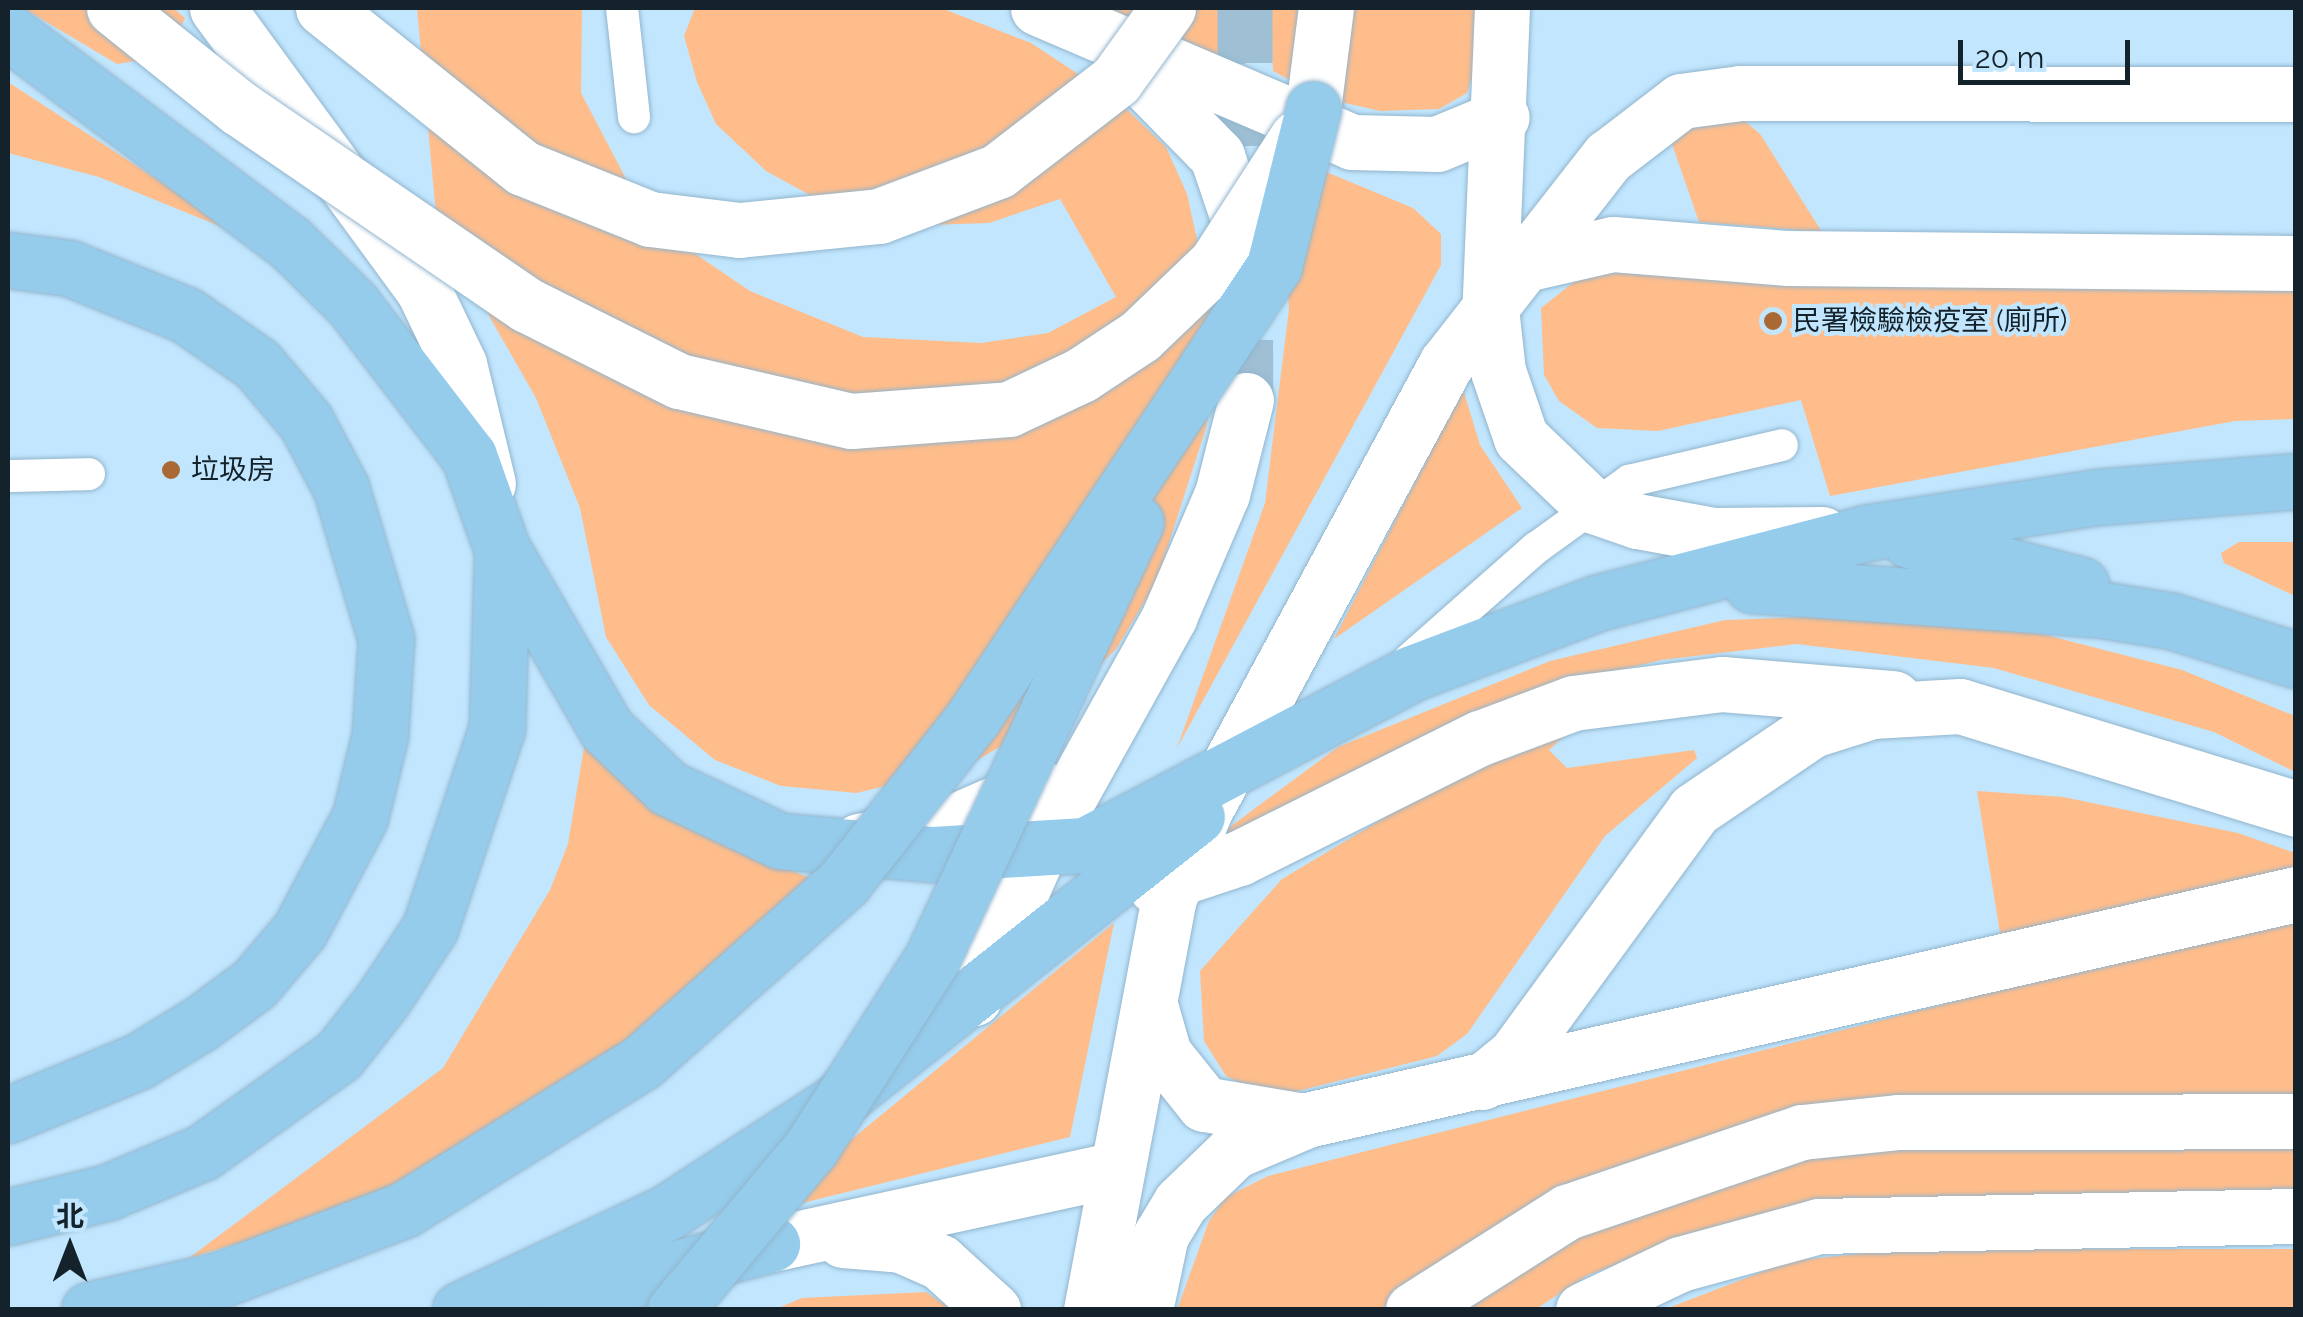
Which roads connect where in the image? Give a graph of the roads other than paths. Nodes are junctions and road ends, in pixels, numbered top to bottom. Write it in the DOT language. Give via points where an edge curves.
graph roads {
  1 [pos="114,8"];
  2 [pos="217,8"];
  3 [pos="324,8"];
  4 [pos="622,8"];
  5 [pos="1168,8"];
  6 [pos="1326,8"];
  7 [pos="1502,8"];
  8 [pos="1056,14"];
  9 [pos="8,32"];
  10 [pos="2296,94"];
  11 [pos="1313,109"];
  12 [pos="634,116"];
  13 [pos="1502,118"];
  14 [pos="8,260"];
  15 [pos="2296,263"];
  16 [pos="1252,265"];
  17 [pos="1506,282"];
  18 [pos="1246,400"];
  19 [pos="1186,409"];
  20 [pos="1782,445"];
  21 [pos="89,474"];
  22 [pos="8,476"];
  23 [pos="2296,481"];
  24 [pos="1591,505"];
  25 [pos="498,530"];
  26 [pos="1866,534"];
  27 [pos="1657,590"];
  28 [pos="2172,621"];
  29 [pos="2296,660"];
  30 [pos="1368,695"];
  31 [pos="1960,706"];
  32 [pos="1113,722"];
  33 [pos="1212,795"];
  34 [pos="2296,809"];
  35 [pos="815,846"];
  36 [pos="1040,850"];
  37 [pos="1176,881"];
  38 [pos="2296,894"];
  39 [pos="1092,901"];
  40 [pos="974,998"];
  41 [pos="1150,1004"];
  42 [pos="1482,1082"];
  43 [pos="8,1115"];
  44 [pos="1308,1120"];
  45 [pos="2296,1121"];
  46 [pos="1116,1169"];
  47 [pos="2296,1216"];
  48 [pos="8,1217"];
  49 [pos="772,1244"];
  50 [pos="89,1310"];
  51 [pos="460,1310"];
  52 [pos="508,1310"];
  53 [pos="675,1310"];
  54 [pos="993,1310"];
  55 [pos="1091,1310"];
  56 [pos="1145,1310"];
  57 [pos="1414,1310"];
  58 [pos="1583,1310"];
  1 -- 11 [label="street, bridge" via="269,130 526,304 679,382 851,421 1008,409 1140,336 1239,232"];
  2 -- 25 [label="street" via="423,289 458,364"];
  3 -- 5 [label="street, bridge" via="523,168 650,219 739,230 880,216 998,171 1116,80"];
  4 -- 12 [label="lane"];
  6 -- 11 [label="street"];
  7 -- 13 [label="street"];
  8 -- 13 [label="street" via="1352,142 1438,144"];
  8 -- 16 [label="street" via="1196,127 1230,181"];
  9 -- 25 [label="main road" via="328,280 444,420"];
  10 -- 17 [label="street" via="1740,93 1682,101 1608,157"];
  11 -- 19 [label="main road, bridge" via="1274,266"];
  13 -- 17 [label="street"];
  14 -- 43 [label="main road" via="70,268 186,315 257,364 306,422 341,488 386,639 380,735 360,817 300,930 254,984 201,1024 139,1062"];
  15 -- 17 [label="street" via="1788,258 1614,244"];
  17 -- 24 [label="street" via="1498,371 1522,438"];
  17 -- 33 [label="street"];
  18 -- 32 [label="street" via="1222,494"];
  19 -- 50 [label="main road, bridge" via="973,718 844,882 642,1062 406,1208 222,1279"];
  19 -- 53 [label="main road, bridge" via="932,959 782,1188"];
  20 -- 24 [label="lane" via="1629,481"];
  21 -- 22 [label="lane"];
  23 -- 26 [label="main road" via="2098,497"];
  24 -- 26 [label="street" via="1696,534"];
  24 -- 30 [label="lane"];
  25 -- 35 [label="main road" via="578,690 635,760 717,818"];
  25 -- 48 [label="main road" via="496,728 430,928 339,1055 203,1152 108,1192"];
  26 -- 27 [label="main road"];
  26 -- 28 [label="main road" via="2046,570"];
  27 -- 28 [label="main road" via="1801,583"];
  27 -- 30 [label="main road" via="1512,632"];
  28 -- 29 [label="main road"];
  30 -- 33 [label="main road" via="1290,736"];
  31 -- 34 [label="street"];
  31 -- 37 [label="street" via="1722,684 1573,704"];
  31 -- 42 [label="street" via="1872,711 1812,730 1694,810 1515,1055"];
  32 -- 35 [label="street" via="1016,798 895,836"];
  32 -- 36 [label="street"];
  33 -- 36 [label="main road" via="1084,845"];
  33 -- 37 [label="street"];
  33 -- 39 [label="main road"];
  35 -- 36 [label="main road"];
  36 -- 40 [label="street"];
  37 -- 39 [label="street"];
  37 -- 41 [label="street"];
  38 -- 42 [label="street"];
  39 -- 40 [label="main road"];
  40 -- 51 [label="main road, bridge" via="834,1104 666,1213"];
  41 -- 44 [label="street" via="1164,1054 1204,1104 1259,1120"];
  41 -- 46 [label="street"];
  42 -- 44 [label="street"];
  44 -- 56 [label="street" via="1234,1151 1180,1203 1161,1235"];
  45 -- 57 [label="street" via="1899,1122 1802,1132 1566,1212"];
  46 -- 49 [label="street"];
  46 -- 55 [label="street"];
  47 -- 58 [label="street" via="1820,1226 1680,1264"];
  49 -- 52 [label="main road, bridge"];
  49 -- 54 [label="street" via="901,1245 940,1262"];
}
